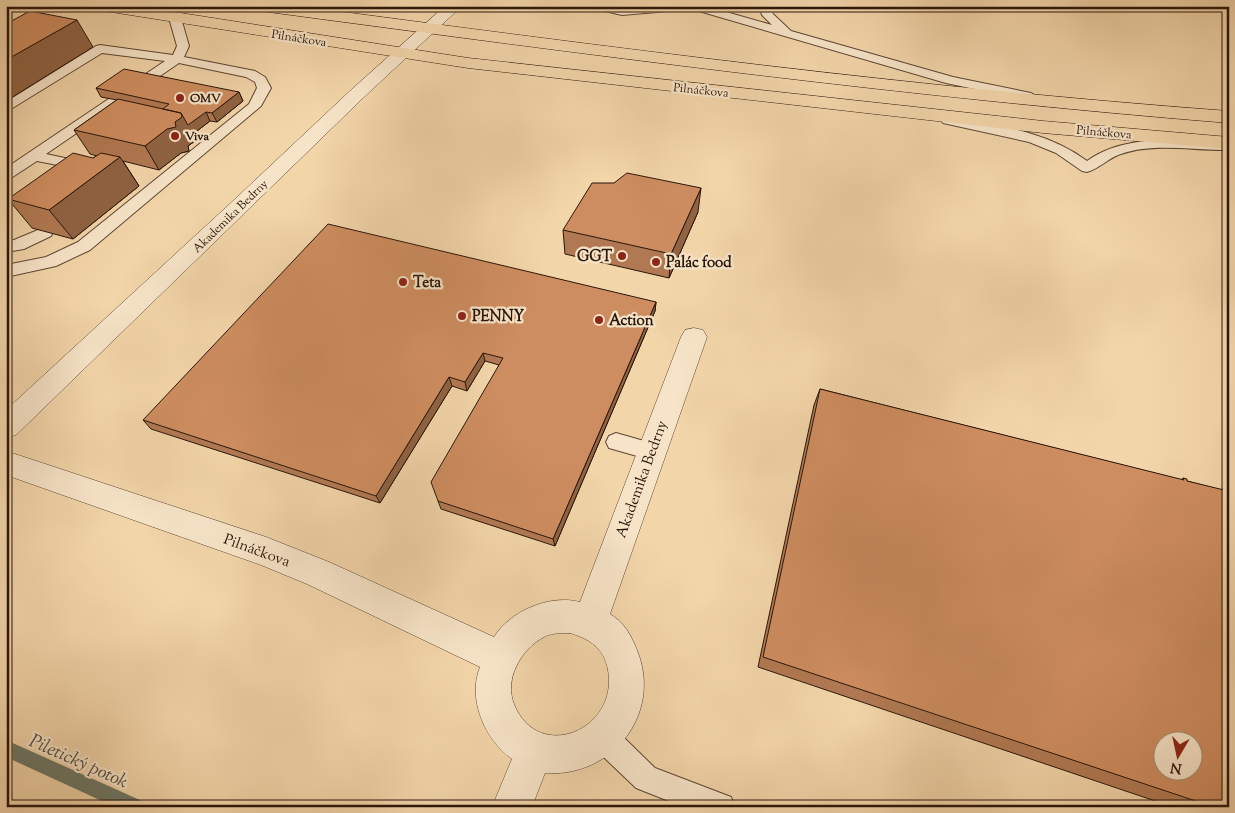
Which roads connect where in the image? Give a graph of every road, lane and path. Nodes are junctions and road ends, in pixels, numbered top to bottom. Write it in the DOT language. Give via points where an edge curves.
graph roads {
  1 [pos="105,6"];
  2 [pos="261,6"];
  3 [pos="454,6"];
  4 [pos="596,6"];
  5 [pos="692,6"];
  6 [pos="765,6"];
  7 [pos="1225,6"];
  8 [pos="1229,9"];
  9 [pos="175,18"];
  10 [pos="430,29"];
  11 [pos="788,34"];
  12 [pos="404,54"];
  13 [pos="177,59"];
  14 [pos="1060,104"];
  15 [pos="6,108"];
  16 [pos="922,114"];
  17 [pos="1229,117"];
  18 [pos="1229,144"];
  19 [pos="34,156"];
  20 [pos="100,170"];
  21 [pos="6,175"];
  22 [pos="45,232"];
  23 [pos="6,247"];
  24 [pos="6,271"];
  25 [pos="694,337"];
  26 [pos="6,427"];
  27 [pos="616,442"];
  28 [pos="650,451"];
  29 [pos="6,462"];
  30 [pos="590,622"];
  31 [pos="500,658"];
  32 [pos="603,736"];
  33 [pos="534,751"];
  34 [pos="512,807"];
  35 [pos="721,807"];
  1 -- 9 [label="main road, Pilnáčkova"];
  2 -- 10 [label="main road, Pilnáčkova"];
  3 -- 10 [label="street, Akademika Bedrny"];
  4 -- 5 [label="lane" via="622,12"];
  5 -- 11 [label="lane"];
  6 -- 11 [label="lane" via="768,15"];
  7 -- 8 [label="street"];
  9 -- 12 [label="main road, Pilnáčkova"];
  9 -- 13 [label="lane" via="183,46"];
  10 -- 12 [label="street, Akademika Bedrny"];
  10 -- 14 [label="main road, Pilnáčkova"];
  11 -- 14 [label="lane" via="951,80"];
  12 -- 16 [label="main road, Pilnáčkova"];
  12 -- 26 [label="street, Akademika Bedrny" via="357,94"];
  13 -- 15 [label="lane" via="100,50"];
  13 -- 19 [label="lane"];
  13 -- 24 [label="lane" via="250,74 260,80 264,88 254,106 84,246 50,262"];
  14 -- 17 [label="main road, Pilnáčkova"];
  16 -- 18 [label="main road, Pilnáčkova"];
  16 -- 18 [label="lane" via="1019,135 1063,151 1087,168 1105,155 1121,149"];
  19 -- 20 [label="lane"];
  19 -- 21 [label="lane"];
  22 -- 23 [label="lane"];
  25 -- 28 [label="street, Akademika Bedrny"];
  27 -- 28 [label="lane"];
  28 -- 30 [label="street, Akademika Bedrny"];
  29 -- 31 [label="street, Pilnáčkova" via="266,552"];
  30 -- 31 [label="street" via="570,616 549,618 529,626 512,640"];
  30 -- 32 [label="street" via="608,633 620,651 627,672 626,695 618,718"];
  31 -- 33 [label="street" via="494,680 494,701 502,721 515,739"];
  32 -- 33 [label="street" via="582,750 558,755"];
  32 -- 35 [label="lane" via="646,778"];
  33 -- 34 [label="street"];
}
